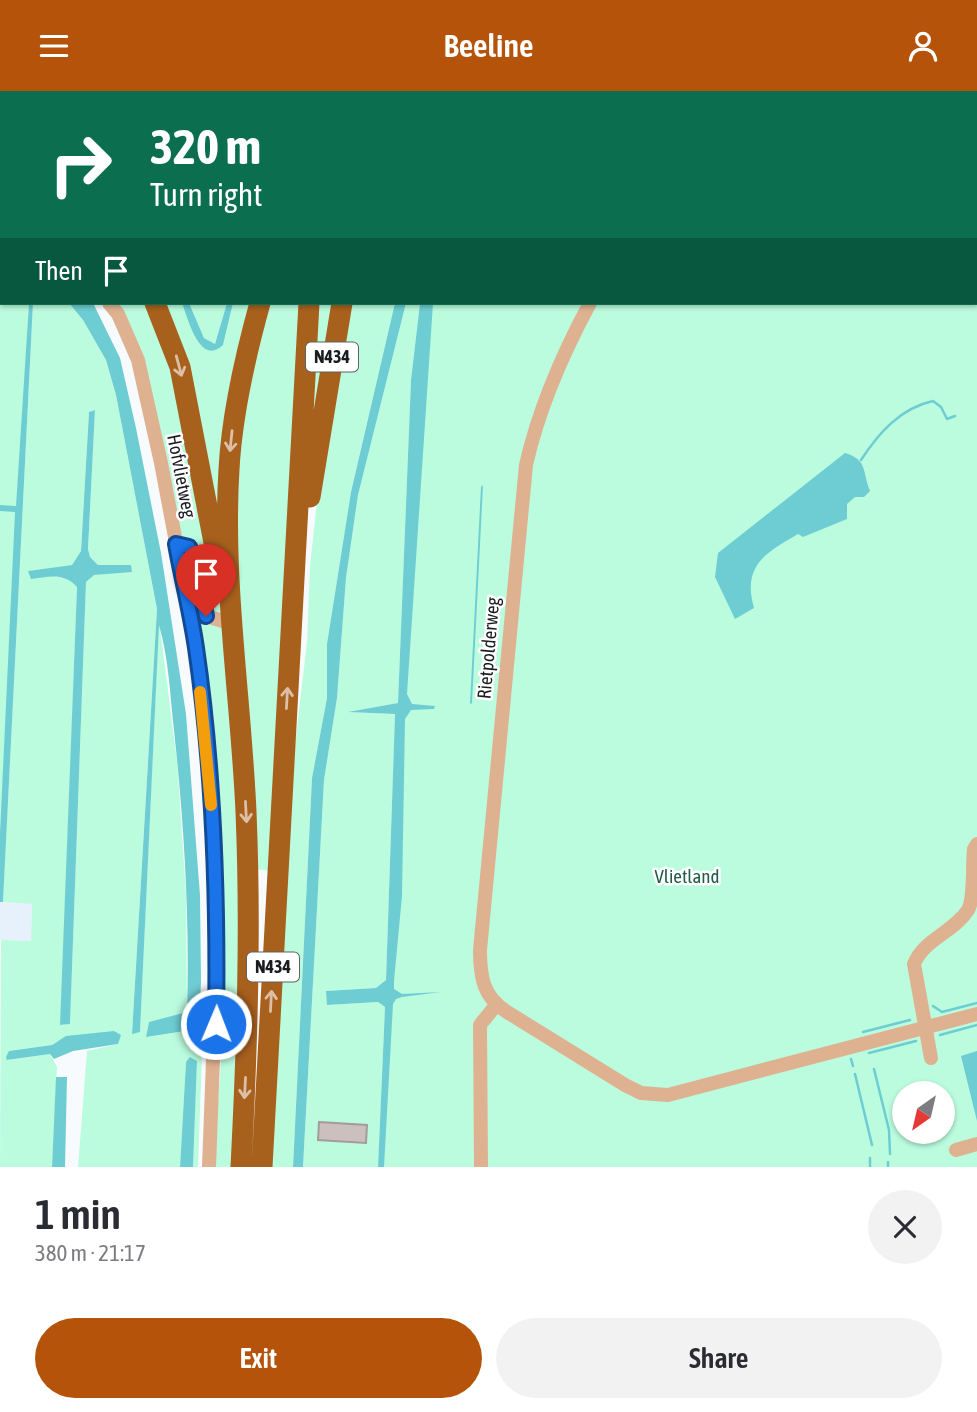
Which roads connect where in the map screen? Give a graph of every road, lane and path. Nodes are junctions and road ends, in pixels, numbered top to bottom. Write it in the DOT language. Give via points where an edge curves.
graph roads {
  1 [pos="111,305"];
  2 [pos="156,305"];
  3 [pos="260,305"];
  4 [pos="309,305"];
  5 [pos="342,305"];
  6 [pos="589,305"];
  7 [pos="176,544"];
  8 [pos="295,564"];
  9 [pos="226,622"];
  10 [pos="238,707"];
  11 [pos="977,844"];
  12 [pos="496,1005"];
  13 [pos="977,1014"];
  14 [pos="925,1028"];
  15 [pos="932,1058"];
  16 [pos="977,1144"];
  17 [pos="956,1150"];
  18 [pos="209,1167"];
  19 [pos="241,1167"];
  20 [pos="262,1167"];
  21 [pos="481,1167"];
  1 -- 7 [label="street, Hofvlietweg" via="138,360"];
  2 -- 9 [label="highway, N434, one-way" via="183,379"];
  3 -- 10 [label="highway, N434, one-way" via="240,386 229,468 227,533"];
  4 -- 8 [label="highway, N434"];
  5 -- 8 [label="highway, N434" via="312,490"];
  6 -- 12 [label="street, Rietpolderweg" via="540,409 526,465 480,950 483,987"];
  7 -- 9 [label="street" via="189,547 195,558 206,616"];
  7 -- 18 [label="street, Hofvlietweg" via="196,648 218,925"];
  20 -- 8 [label="highway, N434, one-way"];
  9 -- 10 [label="highway, N434"];
  10 -- 19 [label="highway, N434, one-way" via="248,888"];
  11 -- 14 [label="street" via="969,908 918,954 914,964"];
  12 -- 14 [label="street" via="625,1085 654,1095"];
  12 -- 21 [label="street" via="480,1025"];
  13 -- 14 [label="street"];
  14 -- 15 [label="street"];
  16 -- 17 [label="street"];
}
